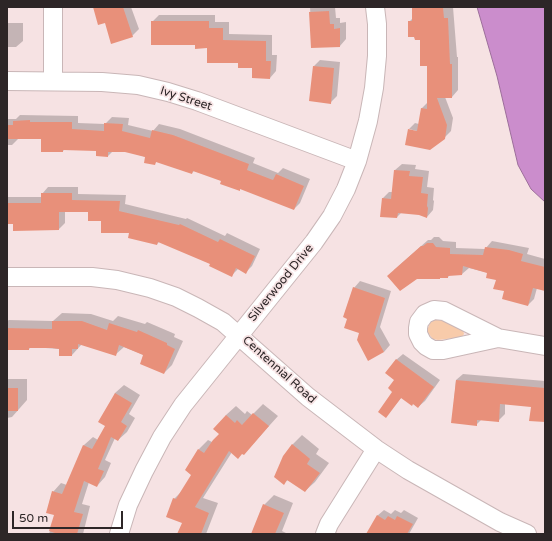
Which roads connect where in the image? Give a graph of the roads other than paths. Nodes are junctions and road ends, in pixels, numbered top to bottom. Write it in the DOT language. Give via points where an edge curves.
graph roads {
  1 [pos="53,7"];
  2 [pos="375,7"];
  3 [pos="7,81"];
  4 [pos="53,81"];
  5 [pos="357,161"];
  6 [pos="7,277"];
  7 [pos="238,335"];
  8 [pos="498,338"];
  9 [pos="545,346"];
  10 [pos="376,449"];
  11 [pos="119,534"];
  12 [pos="325,534"];
  13 [pos="527,534"];
  1 -- 4 [label="street"];
  2 -- 5 [label="street, Silverwood Drive" via="377,56 374,88"];
  3 -- 4 [label="street, Ivy Street"];
  4 -- 5 [label="street, Ivy Street" via="138,86 168,92"];
  5 -- 7 [label="street, Silverwood Drive" via="332,216"];
  6 -- 7 [label="street, Centennial Road" via="92,277 150,288 198,308 223,322"];
  7 -- 10 [label="street, Centennial Road" via="308,397"];
  7 -- 11 [label="street, Silverwood Drive" via="183,405 162,437 128,506"];
  8 -- 9 [label="street"];
  10 -- 12 [label="street"];
  10 -- 13 [label="street, Centennial Road" via="500,522"];
}
